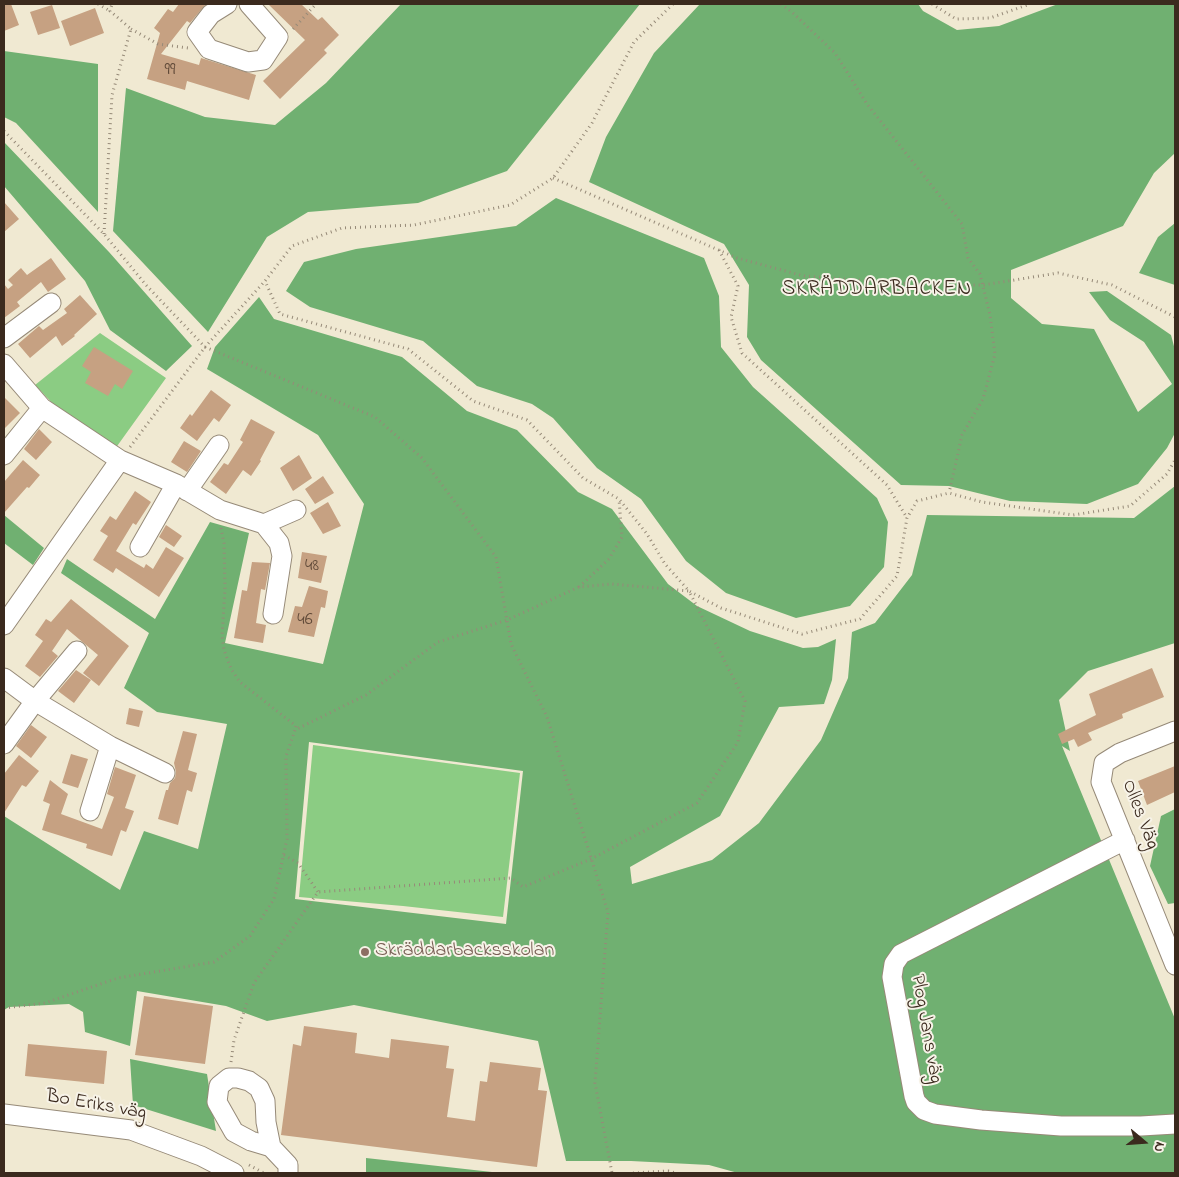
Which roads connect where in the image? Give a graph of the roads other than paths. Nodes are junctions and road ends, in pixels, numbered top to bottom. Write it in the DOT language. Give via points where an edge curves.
graph roads {
  1 [pos="227,4"];
  2 [pos="249,4"];
  3 [pos="51,303"];
  4 [pos="4,338"];
  5 [pos="4,364"];
  6 [pos="42,408"];
  7 [pos="219,445"];
  8 [pos="4,455"];
  9 [pos="120,460"];
  10 [pos="182,487"];
  11 [pos="296,510"];
  12 [pos="264,524"];
  13 [pos="140,547"];
  14 [pos="273,614"];
  15 [pos="4,626"];
  16 [pos="77,650"];
  17 [pos="4,678"];
  18 [pos="35,701"];
  19 [pos="1175,731"];
  20 [pos="4,744"];
  21 [pos="110,746"];
  22 [pos="165,773"];
  23 [pos="90,811"];
  24 [pos="1125,840"];
  25 [pos="1175,965"];
  26 [pos="4,1114"];
  27 [pos="1175,1124"];
  28 [pos="271,1148"];
  29 [pos="234,1173"];
  30 [pos="288,1173"];
  1 -- 2 [label="street" via="211,14 197,32 209,49 248,62 263,60 278,37"];
  3 -- 4 [label="street"];
  5 -- 6 [label="street"];
  6 -- 8 [label="street"];
  6 -- 9 [label="street"];
  7 -- 10 [label="street"];
  9 -- 10 [label="street"];
  9 -- 15 [label="street"];
  10 -- 12 [label="street" via="220,510"];
  10 -- 13 [label="street"];
  11 -- 12 [label="street"];
  12 -- 14 [label="street" via="279,543 282,556"];
  16 -- 18 [label="street"];
  17 -- 18 [label="street"];
  18 -- 20 [label="street"];
  18 -- 21 [label="street"];
  19 -- 24 [label="street, Olles Väg" via="1120,753 1104,763 1102,782"];
  21 -- 22 [label="street"];
  21 -- 23 [label="street"];
  24 -- 25 [label="street, Olles Väg"];
  24 -- 27 [label="street, Plog Jans väg" via="901,954 894,964 892,977 914,1096 924,1110 981,1120 1052,1126"];
  26 -- 29 [label="street, Bo Eriks väg" via="132,1130 201,1156"];
  28 -- 28 [label="street" via="234,1132 217,1102 219,1086 229,1078 249,1081 259,1088 265,1101"];
  28 -- 30 [label="street" via="288,1165"];
}
